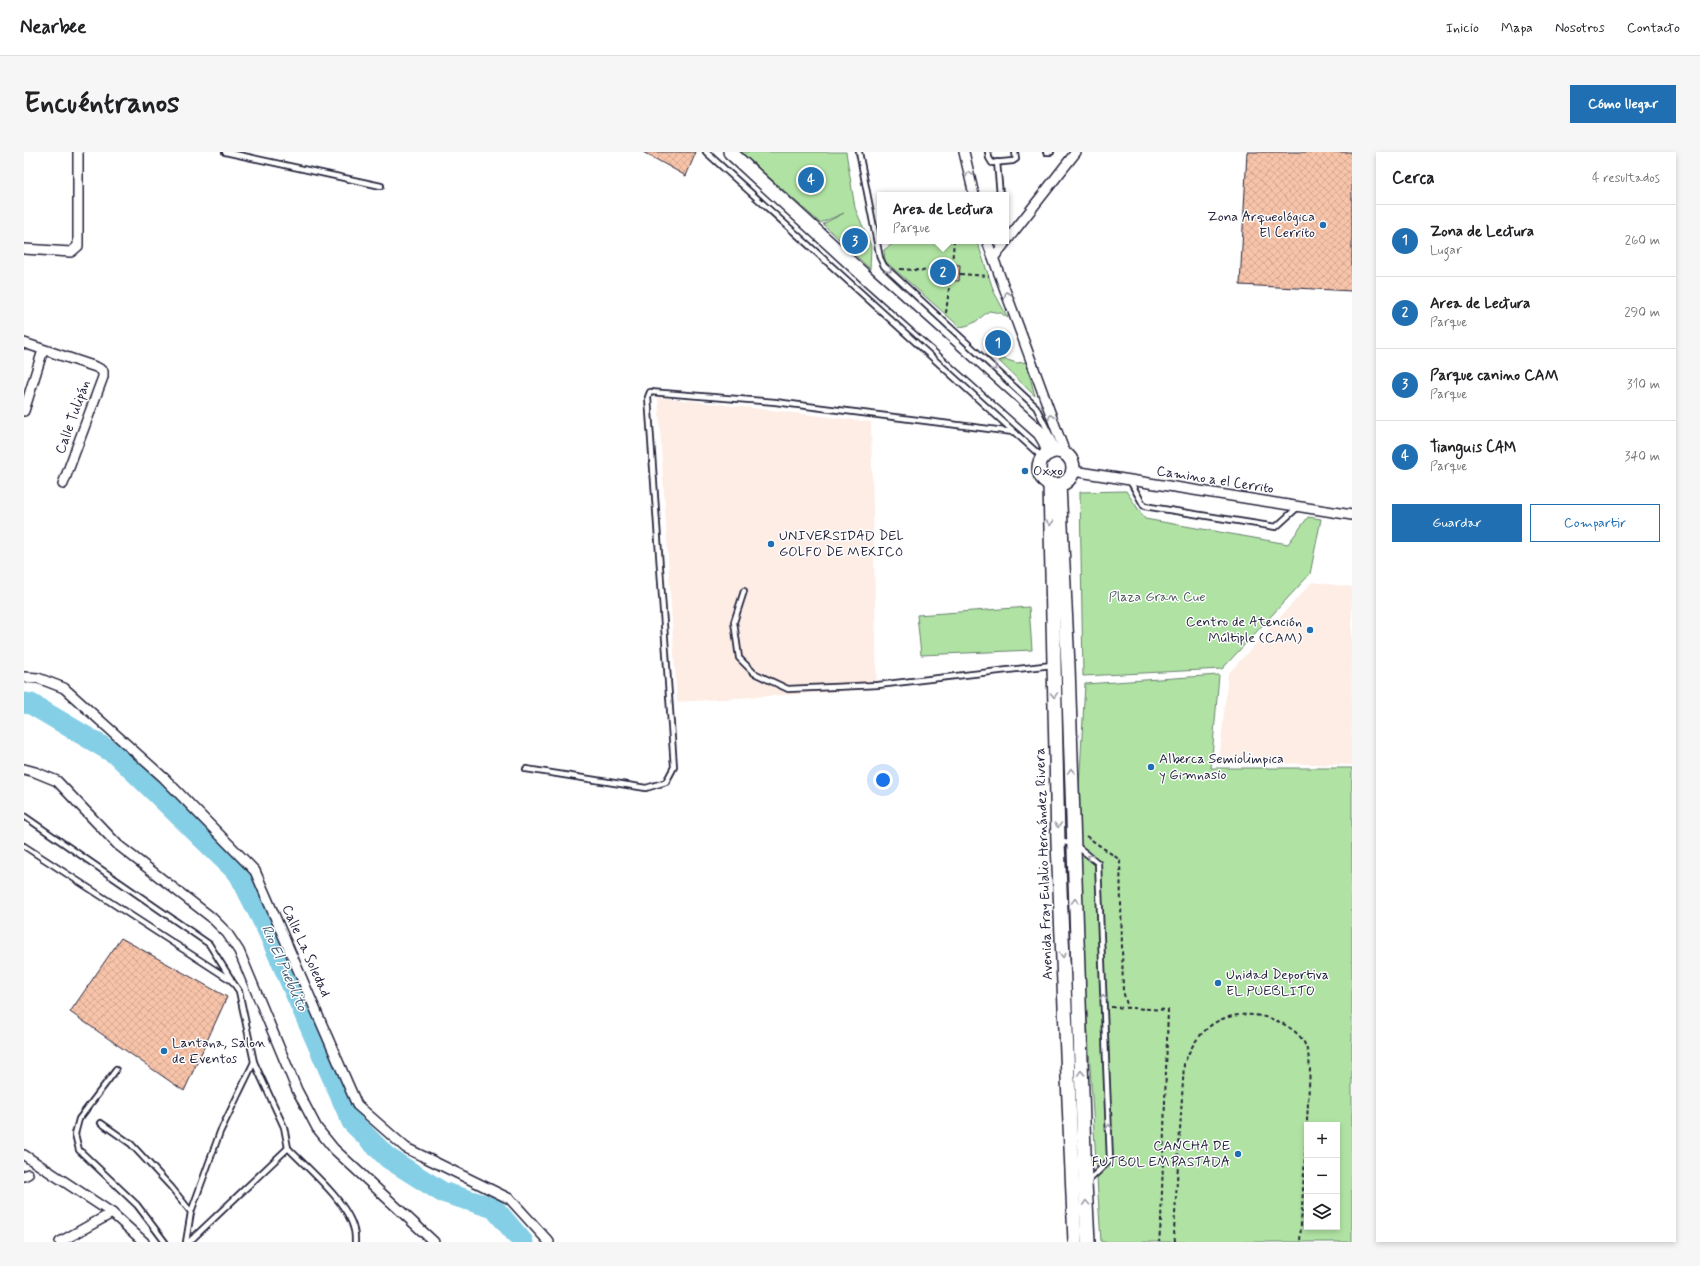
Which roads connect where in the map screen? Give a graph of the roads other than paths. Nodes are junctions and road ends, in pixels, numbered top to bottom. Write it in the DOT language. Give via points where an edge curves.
graph roads {
  1 [pos="78,152"];
  2 [pos="225,152"];
  3 [pos="706,152"];
  4 [pos="730,152"];
  5 [pos="859,152"];
  6 [pos="964,152"];
  7 [pos="988,152"];
  8 [pos="1015,152"];
  9 [pos="1046,152"];
  10 [pos="1051,152"];
  11 [pos="1076,152"];
  12 [pos="997,162"];
  13 [pos="381,186"];
  14 [pos="973,192"];
  15 [pos="1000,192"];
  16 [pos="877,230"];
  17 [pos="1009,238"];
  18 [pos="879,244"];
  19 [pos="990,244"];
  20 [pos="1004,244"];
  21 [pos="24,249"];
  22 [pos="994,257"];
  23 [pos="24,343"];
  24 [pos="43,350"];
  25 [pos="24,411"];
  26 [pos="1013,432"];
  27 [pos="1052,451"];
  28 [pos="1073,472"];
  29 [pos="1130,481"];
  30 [pos="63,484"];
  31 [pos="1055,485"];
  32 [pos="1298,507"];
  33 [pos="1352,515"];
  34 [pos="744,591"];
  35 [pos="1054,665"];
  36 [pos="24,677"];
  37 [pos="24,769"];
  38 [pos="526,769"];
  39 [pos="24,816"];
  40 [pos="1058,842"];
  41 [pos="1073,843"];
  42 [pos="24,846"];
  43 [pos="232,981"];
  44 [pos="254,1062"];
  45 [pos="116,1070"];
  46 [pos="101,1123"];
  47 [pos="288,1148"];
  48 [pos="24,1155"];
  49 [pos="1085,1183"];
  50 [pos="1072,1185"];
  51 [pos="191,1212"];
  52 [pos="112,1213"];
  53 [pos="60,1242"];
  54 [pos="144,1242"];
  55 [pos="165,1242"];
  56 [pos="186,1242"];
  57 [pos="190,1242"];
  58 [pos="355,1242"];
  59 [pos="434,1242"];
  60 [pos="549,1242"];
  61 [pos="1075,1242"];
  62 [pos="1088,1242"];
  1 -- 21 [label="street" via="79,242 76,249 67,252"];
  2 -- 13 [label="lane"];
  3 -- 26 [label="lane"];
  4 -- 27 [label="street" via="1040,433"];
  5 -- 16 [label="lane"];
  14 -- 6 [label="street, one-way"];
  7 -- 12 [label="lane" via="990,162"];
  8 -- 12 [label="lane" via="1015,160"];
  9 -- 10 [label="lane"];
  11 -- 17 [label="street"];
  12 -- 15 [label="lane"];
  18 -- 27 [label="lane, one-way" via="880,258 884,266 1036,407"];
  19 -- 22 [label="street"];
  20 -- 22 [label="street"];
  27 -- 22 [label="street, one-way"];
  23 -- 24 [label="street, Calle Tulipán"];
  24 -- 25 [label="street"];
  24 -- 30 [label="street, Calle Tulipán" via="103,371 103,377"];
  26 -- 27 [label="lane"];
  26 -- 38 [label="lane" via="775,402 650,392 648,397 674,767 666,782 646,788"];
  27 -- 28 [label="street" via="1070,458"];
  27 -- 31 [label="street" via="1040,466 1040,474 1044,480"];
  28 -- 29 [label="street, Camino a el Cerrito"];
  28 -- 31 [label="street" via="1066,483"];
  29 -- 32 [label="street, Camino a el Cerrito"];
  29 -- 32 [label="lane" via="1144,506 1276,527"];
  31 -- 35 [label="street, Avenida Fray Eulalio Hernández Rivera, one-way"];
  41 -- 31 [label="street, one-way" via="1068,666"];
  32 -- 33 [label="street, Camino a el Cerrito"];
  34 -- 35 [label="lane" via="734,622 739,658 754,673 788,689 878,685"];
  35 -- 40 [label="street, Avenida Fray Eulalio Hernández Rivera, one-way"];
  36 -- 60 [label="street, Calle La Soledad" via="38,678 64,688 164,778 255,871 357,1105 406,1148 510,1199"];
  37 -- 59 [label="street" via="57,781 118,844 211,916 227,933 239,952 294,1084 317,1128 334,1149"];
  39 -- 43 [label="lane" via="209,944"];
  40 -- 41 [label="lane"];
  40 -- 50 [label="street, Avenida Fray Eulalio Hernández Rivera, one-way"];
  49 -- 41 [label="street, one-way"];
  49 -- 41 [label="lane, one-way" via="1110,1160 1098,863"];
  42 -- 43 [label="lane"];
  43 -- 44 [label="lane" via="239,991"];
  44 -- 47 [label="lane" via="284,1126"];
  44 -- 51 [label="lane" via="220,1132"];
  45 -- 55 [label="lane" via="79,1119 75,1134 79,1150 138,1205"];
  46 -- 51 [label="lane" via="131,1144"];
  47 -- 57 [label="lane"];
  47 -- 58 [label="lane" via="340,1202 354,1230"];
  48 -- 52 [label="street"];
  49 -- 50 [label="lane"];
  62 -- 49 [label="street, one-way"];
  50 -- 61 [label="street, Avenida Fray Eulalio Hernández Rivera"];
  51 -- 56 [label="lane"];
  52 -- 53 [label="street"];
  52 -- 54 [label="street"];
}
